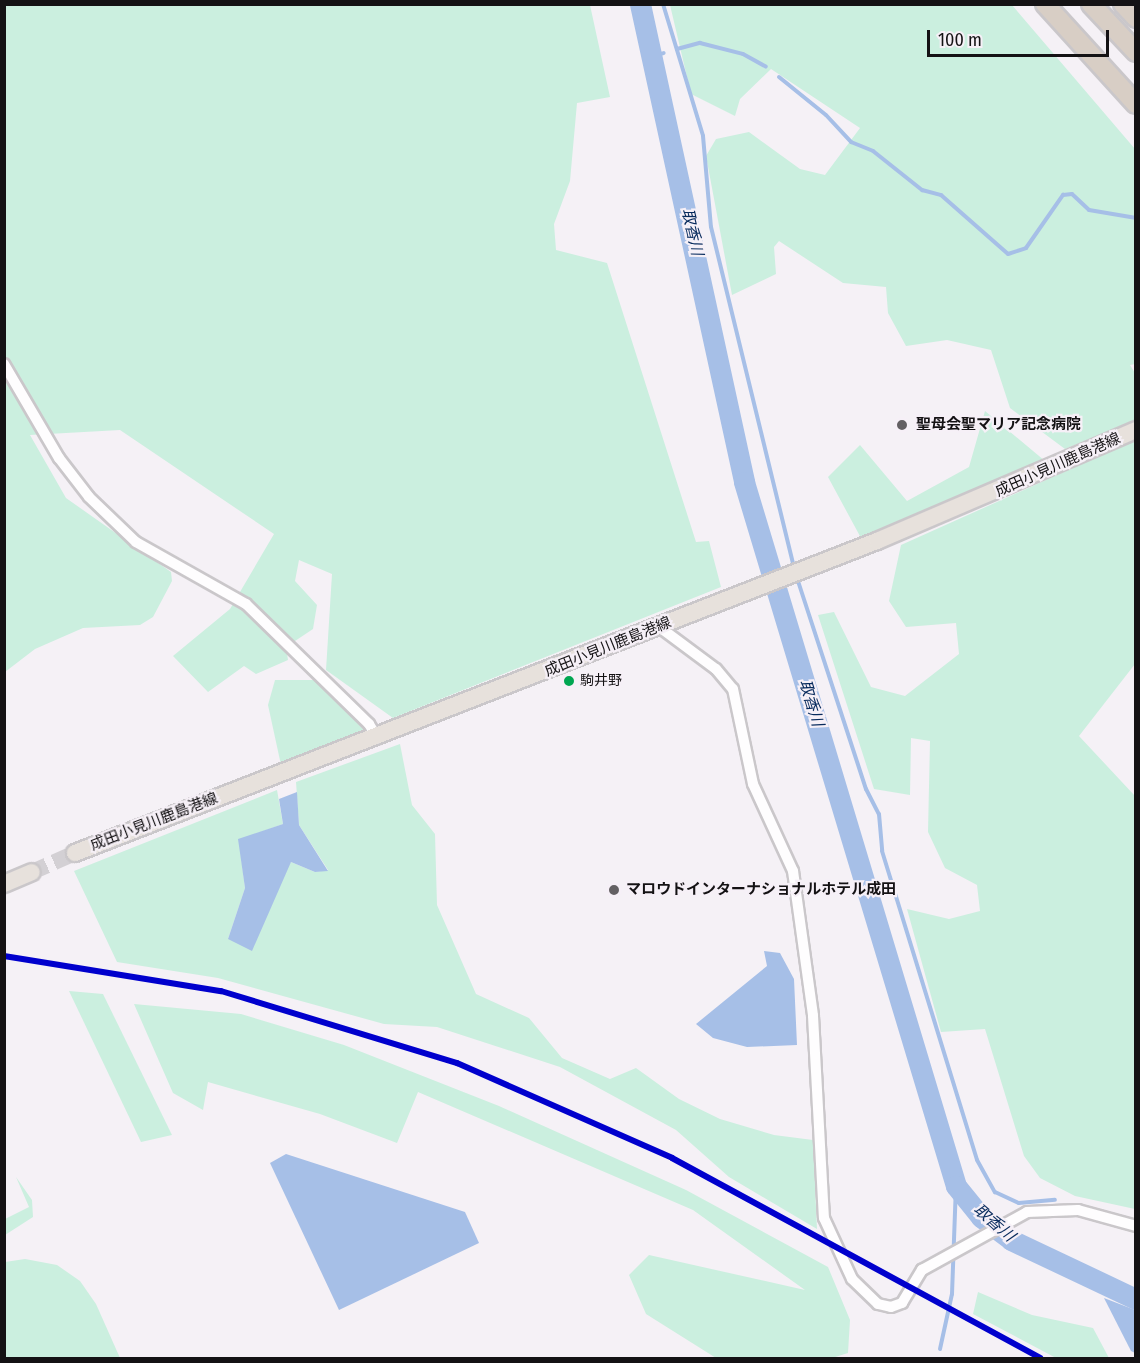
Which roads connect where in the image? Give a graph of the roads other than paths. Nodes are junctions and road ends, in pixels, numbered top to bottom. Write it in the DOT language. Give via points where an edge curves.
graph roads {
  1 [pos="1045,4"];
  2 [pos="1091,4"];
  3 [pos="1123,4"];
  4 [pos="1136,18"];
  5 [pos="1136,52"];
  6 [pos="1136,104"];
  7 [pos="4,364"];
  8 [pos="1136,430"];
  9 [pos="658,626"];
  10 [pos="378,739"];
  11 [pos="75,853"];
  12 [pos="32,872"];
  13 [pos="4,884"];
  14 [pos="1136,1226"];
  1 -- 6 [label="highway"];
  2 -- 5 [label="highway"];
  3 -- 4 [label="highway"];
  7 -- 10 [label="street" via="59,458 89,497 136,542 246,604 369,724"];
  8 -- 9 [label="main road, 成田小見川鹿島港線" via="877,541"];
  9 -- 10 [label="main road, 成田小見川鹿島港線"];
  9 -- 14 [label="street" via="716,669 733,689 753,784 793,871 813,1016 824,1218 852,1279 878,1304 891,1307 902,1303 922,1270 1014,1218 1048,1209 1078,1210"];
  10 -- 11 [label="main road, 成田小見川鹿島港線"];
  12 -- 13 [label="main road"];
}
